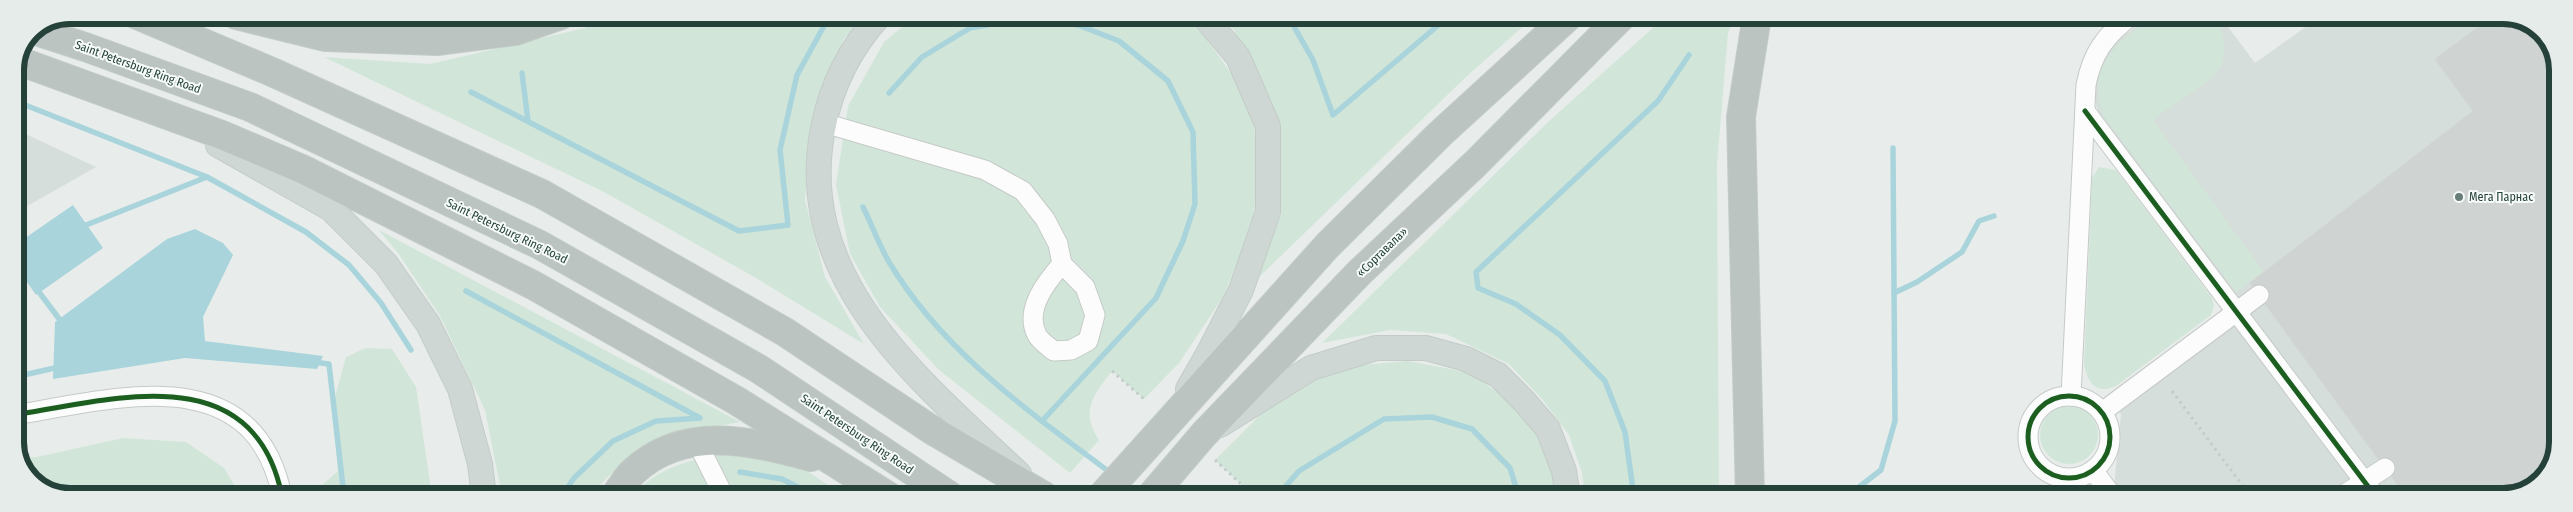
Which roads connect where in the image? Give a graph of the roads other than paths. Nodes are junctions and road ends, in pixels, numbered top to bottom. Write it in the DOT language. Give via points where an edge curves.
graph roads {
  1 [pos="159,24"];
  2 [pos="273,24"];
  3 [pos="535,24"];
  4 [pos="872,24"];
  5 [pos="1210,24"];
  6 [pos="1560,24"];
  7 [pos="1614,24"];
  8 [pos="1756,24"];
  9 [pos="2120,24"];
  10 [pos="42,33"];
  11 [pos="25,63"];
  12 [pos="144,106"];
  13 [pos="2086,111"];
  14 [pos="824,123"];
  15 [pos="1062,264"];
  16 [pos="2259,295"];
  17 [pos="2236,312"];
  18 [pos="2071,396"];
  19 [pos="2102,412"];
  20 [pos="24,413"];
  21 [pos="1169,421"];
  22 [pos="1204,434"];
  23 [pos="697,442"];
  24 [pos="2385,468"];
  25 [pos="2093,470"];
  26 [pos="2363,480"];
  27 [pos="280,488"];
  28 [pos="483,488"];
  29 [pos="621,488"];
  30 [pos="720,488"];
  31 [pos="872,488"];
  32 [pos="874,488"];
  33 [pos="938,488"];
  34 [pos="1030,488"];
  35 [pos="1035,488"];
  36 [pos="1109,488"];
  37 [pos="1158,488"];
  38 [pos="1567,488"];
  39 [pos="1750,488"];
  40 [pos="2106,488"];
  41 [pos="2352,488"];
  42 [pos="2369,488"];
  1 -- 34 [label="highway" via="542,194 785,332 932,430"];
  2 -- 3 [label="highway" via="326,37 437,41 515,31"];
  4 -- 14 [label="main road" via="844,67 828,104"];
  5 -- 21 [label="main road" via="1238,57 1268,126 1268,212 1241,290"];
  6 -- 21 [label="highway" via="1440,134 1328,246"];
  7 -- 22 [label="highway, «Сортавала»" via="1475,164 1360,272"];
  8 -- 39 [label="highway" via="1741,117"];
  9 -- 13 [label="street" via="2100,46 2090,64"];
  10 -- 33 [label="highway, Saint Petersburg Ring Road" via="250,108 540,245 759,369"];
  11 -- 12 [label="highway"];
  12 -- 28 [label="main road" via="331,209 386,264 428,324 460,388"];
  12 -- 32 [label="highway" via="302,169 533,285 737,401"];
  13 -- 17 [label="street"];
  13 -- 18 [label="street"];
  14 -- 15 [label="street" via="985,170 1023,191 1045,219 1058,244"];
  14 -- 35 [label="main road" via="818,185 824,227 841,268 870,322 920,381"];
  16 -- 17 [label="street"];
  17 -- 19 [label="street"];
  17 -- 26 [label="street"];
  18 -- 19 [label="street" via="2093,404"];
  18 -- 25 [label="street" via="2057,397 2034,414 2028,427 2030,448 2040,466 2052,474 2073,477"];
  19 -- 25 [label="street" via="2108,423 2108,449"];
  20 -- 27 [label="street" via="153,395 197,401 232,413 256,434 272,459"];
  21 -- 36 [label="highway"];
  22 -- 37 [label="highway, «Сортавала»"];
  22 -- 38 [label="main road" via="1311,368 1376,348 1426,348 1466,359 1498,375 1548,429 1564,471"];
  23 -- 29 [label="highway" via="662,451 632,472"];
  23 -- 30 [label="street"];
  23 -- 31 [label="highway" via="735,439 812,457"];
  24 -- 26 [label="street"];
  25 -- 40 [label="street"];
  26 -- 41 [label="street"];
  26 -- 42 [label="street"];
}
